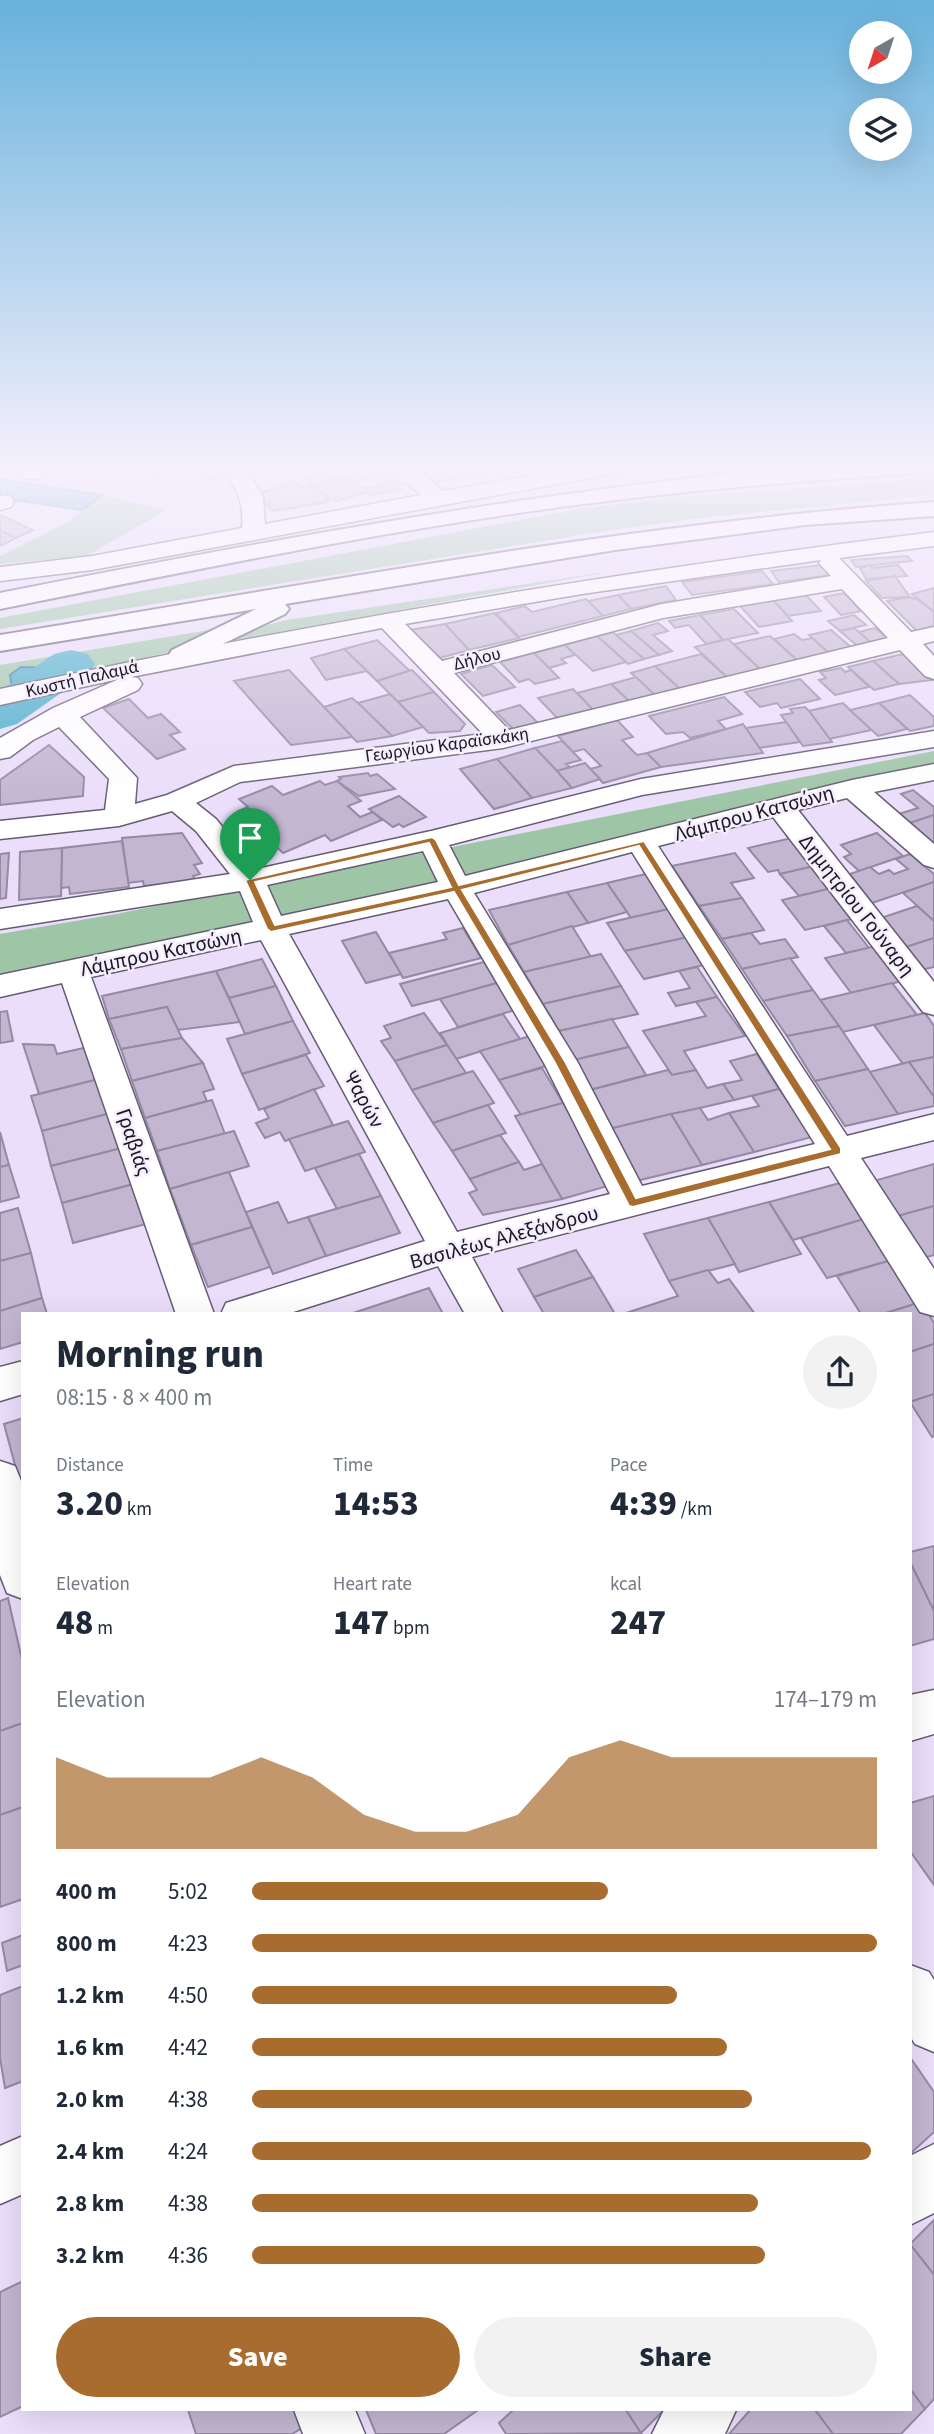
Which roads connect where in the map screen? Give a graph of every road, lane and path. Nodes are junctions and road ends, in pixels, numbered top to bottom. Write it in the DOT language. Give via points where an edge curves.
graph roads {
  1 [pos="112,581"];
  2 [pos="391,581"];
  3 [pos="612,581"];
  4 [pos="847,581"];
  5 [pos="307,594"];
  6 [pos="0,601"];
  7 [pos="387,619"];
  8 [pos="934,634"];
  9 [pos="904,642"];
  10 [pos="0,643"];
  11 [pos="172,658"];
  12 [pos="437,670"];
  13 [pos="934,671"];
  14 [pos="0,697"];
  15 [pos="62,714"];
  16 [pos="934,739"];
  17 [pos="503,740"];
  18 [pos="0,751"];
  19 [pos="934,772"];
  20 [pos="852,788"];
  21 [pos="177,801"];
  22 [pos="780,807"];
  23 [pos="119,817"];
  24 [pos="0,830"];
  25 [pos="432,840"];
  26 [pos="641,843"];
  27 [pos="934,859"];
  28 [pos="250,880"];
  29 [pos="456,888"];
  30 [pos="0,919"];
  31 [pos="271,929"];
  32 [pos="74,970"];
  33 [pos="0,986"];
  34 [pos="934,1004"];
  35 [pos="934,1127"];
  36 [pos="837,1151"];
  37 [pos="633,1203"];
  38 [pos="446,1250"];
  39 [pos="934,1301"];
  40 [pos="194,1312"];
  41 [pos="246,1312"];
  42 [pos="483,1312"];
  43 [pos="21,1378"];
  44 [pos="0,1384"];
  45 [pos="0,1479"];
  46 [pos="21,1570"];
  47 [pos="934,1712"];
  48 [pos="912,1717"];
  49 [pos="912,1994"];
  50 [pos="934,2025"];
  51 [pos="21,2165"];
  52 [pos="934,2172"];
  53 [pos="0,2176"];
  54 [pos="912,2195"];
  55 [pos="324,2411"];
  56 [pos="705,2411"];
  57 [pos="334,2434"];
  58 [pos="683,2434"];
  1 -- 6 [label="highway"];
  2 -- 5 [label="highway"];
  3 -- 7 [label="street, Κωστή Παλαμά"];
  4 -- 9 [label="street"];
  4 -- 12 [label="street, Δήλου" via="663,611"];
  5 -- 10 [label="highway"];
  5 -- 11 [label="highway"];
  7 -- 11 [label="street, Κωστή Παλαμά"];
  7 -- 12 [label="street"];
  8 -- 9 [label="street, Γεωργίου Καραϊσκάκη"];
  9 -- 13 [label="street"];
  9 -- 17 [label="street, Γεωργίου Καραϊσκάκη"];
  11 -- 14 [label="street, Κωστή Παλαμά"];
  11 -- 15 [label="street"];
  12 -- 17 [label="street"];
  15 -- 18 [label="street"];
  15 -- 23 [label="street" via="123,778"];
  16 -- 25 [label="street, Λάμπρου Κατσώνη" via="641,787"];
  17 -- 21 [label="street, Γεωργίου Καραϊσκάκη" via="234,774"];
  19 -- 20 [label="street, Λάμπρου Κατσώνη"];
  20 -- 22 [label="street, Λάμπρου Κατσώνη"];
  20 -- 27 [label="street"];
  21 -- 23 [label="street, Γεωργίου Καραϊσκάκη"];
  21 -- 28 [label="street, Ψαρών" via="206,825"];
  22 -- 26 [label="street, Λάμπρου Κατσώνη"];
  22 -- 34 [label="street, Δημητρίου Γούναρη"];
  23 -- 24 [label="street, Γεωργίου Καραϊσκάκη"];
  25 -- 28 [label="street, Λάμπρου Κατσώνη"];
  25 -- 29 [label="street"];
  26 -- 29 [label="street, Λάμπρου Κατσώνη"];
  26 -- 36 [label="street"];
  28 -- 30 [label="street, Λάμπρου Κατσώνη"];
  28 -- 31 [label="street, Ψαρών"];
  29 -- 31 [label="street, Λάμπρου Κατσώνη"];
  29 -- 37 [label="street" via="561,1063"];
  31 -- 32 [label="street, Λάμπρου Κατσώνη"];
  31 -- 38 [label="street, Ψαρών"];
  32 -- 33 [label="street, Λάμπρου Κατσώνη"];
  32 -- 40 [label="street, Γραβιάς"];
  35 -- 36 [label="street, Βασιλέως Αλεξάνδρου"];
  36 -- 37 [label="street, Βασιλέως Αλεξάνδρου"];
  36 -- 39 [label="street"];
  37 -- 38 [label="street, Βασιλέως Αλεξάνδρου"];
  38 -- 41 [label="street, Βασιλέως Αλεξάνδρου"];
  38 -- 42 [label="street, Ψαρών"];
  43 -- 44 [label="street"];
  45 -- 46 [label="street"];
  47 -- 48 [label="street"];
  49 -- 50 [label="street"];
  51 -- 53 [label="street"];
  52 -- 54 [label="street"];
  55 -- 57 [label="street"];
  56 -- 58 [label="street"];
}
